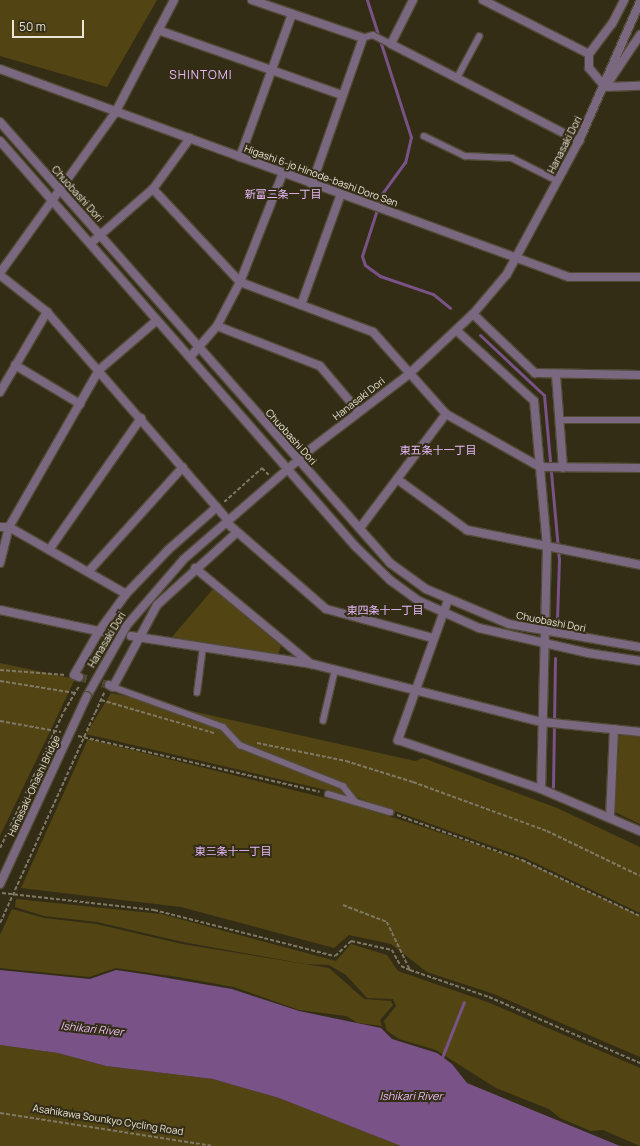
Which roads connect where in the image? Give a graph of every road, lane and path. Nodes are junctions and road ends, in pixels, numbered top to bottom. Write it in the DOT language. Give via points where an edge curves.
graph roads {
  1 [pos="174,0"];
  2 [pos="252,0"];
  3 [pos="413,0"];
  4 [pos="483,0"];
  5 [pos="624,0"];
  6 [pos="640,2"];
  7 [pos="292,14"];
  8 [pos="158,30"];
  9 [pos="640,35"];
  10 [pos="479,37"];
  11 [pos="363,38"];
  12 [pos="387,42"];
  13 [pos="589,54"];
  14 [pos="0,69"];
  15 [pos="272,70"];
  16 [pos="458,78"];
  17 [pos="640,86"];
  18 [pos="605,87"];
  19 [pos="342,95"];
  20 [pos="115,113"];
  21 [pos="0,122"];
  22 [pos="424,136"];
  23 [pos="190,138"];
  24 [pos="0,141"];
  25 [pos="579,141"];
  26 [pos="240,157"];
  27 [pos="283,173"];
  28 [pos="558,181"];
  29 [pos="312,184"];
  30 [pos="59,189"];
  31 [pos="153,189"];
  32 [pos="342,194"];
  33 [pos="52,199"];
  34 [pos="100,235"];
  35 [pos="91,243"];
  36 [pos="517,258"];
  37 [pos="1,272"];
  38 [pos="640,277"];
  39 [pos="240,282"];
  40 [pos="301,305"];
  41 [pos="47,312"];
  42 [pos="473,314"];
  43 [pos="156,321"];
  44 [pos="217,326"];
  45 [pos="456,330"];
  46 [pos="199,348"];
  47 [pos="190,357"];
  48 [pos="15,365"];
  49 [pos="100,370"];
  50 [pos="409,374"];
  51 [pos="556,375"];
  52 [pos="640,375"];
  53 [pos="0,392"];
  54 [pos="80,404"];
  55 [pos="359,412"];
  56 [pos="446,414"];
  57 [pos="141,418"];
  58 [pos="559,420"];
  59 [pos="640,420"];
  60 [pos="298,461"];
  61 [pos="183,467"];
  62 [pos="543,467"];
  63 [pos="262,468"];
  64 [pos="560,468"];
  65 [pos="640,468"];
  66 [pos="288,470"];
  67 [pos="397,479"];
  68 [pos="219,509"];
  69 [pos="228,522"];
  70 [pos="4,527"];
  71 [pos="360,528"];
  72 [pos="236,533"];
  73 [pos="551,548"];
  74 [pos="49,550"];
  75 [pos="0,563"];
  76 [pos="640,565"];
  77 [pos="195,568"];
  78 [pos="90,571"];
  79 [pos="126,594"];
  80 [pos="448,600"];
  81 [pos="0,610"];
  82 [pos="443,613"];
  83 [pos="544,631"];
  84 [pos="101,632"];
  85 [pos="135,637"];
  86 [pos="433,638"];
  87 [pos="543,644"];
  88 [pos="640,646"];
  89 [pos="204,647"];
  90 [pos="640,661"];
  91 [pos="312,664"];
  92 [pos="0,670"];
  93 [pos="335,670"];
  94 [pos="76,676"];
  95 [pos="0,681"];
  96 [pos="111,686"];
  97 [pos="416,690"];
  98 [pos="75,693"];
  99 [pos="197,693"];
  100 [pos="104,694"];
  101 [pos="87,696"];
  102 [pos="101,700"];
  103 [pos="64,711"];
  104 [pos="323,721"];
  105 [pos="0,722"];
  106 [pos="546,722"];
  107 [pos="614,729"];
  108 [pos="640,732"];
  109 [pos="67,734"];
  110 [pos="218,734"];
  111 [pos="74,735"];
  112 [pos="254,742"];
  113 [pos="541,788"];
  114 [pos="328,794"];
  115 [pos="355,801"];
  116 [pos="390,812"];
  117 [pos="610,817"];
  118 [pos="640,831"];
  119 [pos="0,848"];
  120 [pos="640,876"];
  121 [pos="0,884"];
  122 [pos="0,893"];
  123 [pos="342,905"];
  124 [pos="640,916"];
  125 [pos="0,923"];
  126 [pos="410,970"];
  127 [pos="640,1063"];
  128 [pos="0,1113"];
  129 [pos="214,1146"];
  1 -- 8 [label="street"];
  2 -- 7 [label="street"];
  3 -- 12 [label="street"];
  4 -- 13 [label="street"];
  5 -- 13 [label="street" via="612,24"];
  6 -- 18 [label="street, Hanasaki Dori" via="616,50"];
  7 -- 11 [label="street"];
  7 -- 15 [label="street"];
  8 -- 15 [label="street"];
  8 -- 20 [label="street"];
  9 -- 18 [label="street, Hanasaki Dori" via="629,56"];
  10 -- 16 [label="lane"];
  11 -- 12 [label="lane" via="374,35"];
  11 -- 19 [label="street"];
  12 -- 16 [label="street"];
  13 -- 18 [label="street" via="589,68"];
  14 -- 20 [label="street, Higashi 6-jo Hinode-bashi Doro Sen"];
  15 -- 19 [label="street"];
  15 -- 26 [label="street"];
  16 -- 25 [label="street"];
  17 -- 18 [label="street"];
  18 -- 25 [label="street, Hanasaki Dori"];
  19 -- 29 [label="street"];
  20 -- 23 [label="street, Higashi 6-jo Hinode-bashi Doro Sen"];
  20 -- 30 [label="street"];
  21 -- 30 [label="street, Chuobashi Dori"];
  22 -- 28 [label="lane" via="465,156 512,158"];
  23 -- 26 [label="street, Higashi 6-jo Hinode-bashi Doro Sen"];
  23 -- 31 [label="street"];
  24 -- 33 [label="street"];
  25 -- 28 [label="street, Hanasaki Dori"];
  26 -- 27 [label="street, Higashi 6-jo Hinode-bashi Doro Sen"];
  27 -- 29 [label="street, Higashi 6-jo Hinode-bashi Doro Sen"];
  27 -- 39 [label="street"];
  28 -- 36 [label="street, Hanasaki Dori"];
  29 -- 32 [label="street, Higashi 6-jo Hinode-bashi Doro Sen"];
  30 -- 33 [label="street"];
  30 -- 34 [label="street, Chuobashi Dori"];
  31 -- 34 [label="street"];
  31 -- 39 [label="street"];
  32 -- 36 [label="street, Higashi 6-jo Hinode-bashi Doro Sen"];
  32 -- 40 [label="street"];
  33 -- 35 [label="street"];
  33 -- 37 [label="street"];
  34 -- 35 [label="street"];
  34 -- 46 [label="street, Chuobashi Dori"];
  35 -- 43 [label="street"];
  36 -- 38 [label="street, Higashi 6-jo Hinode-bashi Doro Sen" via="569,277"];
  36 -- 42 [label="street, Hanasaki Dori"];
  37 -- 41 [label="street"];
  39 -- 40 [label="street"];
  39 -- 44 [label="street"];
  40 -- 50 [label="street" via="373,332"];
  41 -- 48 [label="street"];
  41 -- 49 [label="street"];
  42 -- 45 [label="street, Hanasaki Dori"];
  42 -- 51 [label="street" via="535,373"];
  43 -- 47 [label="street"];
  43 -- 49 [label="street"];
  44 -- 46 [label="street"];
  44 -- 55 [label="street" via="320,366"];
  45 -- 50 [label="street, Hanasaki Dori"];
  45 -- 62 [label="street" via="534,401"];
  46 -- 47 [label="street"];
  46 -- 60 [label="street, Chuobashi Dori"];
  47 -- 66 [label="street"];
  48 -- 53 [label="street"];
  48 -- 54 [label="street"];
  49 -- 54 [label="street"];
  49 -- 57 [label="street"];
  50 -- 55 [label="street, Hanasaki Dori"];
  50 -- 56 [label="street"];
  51 -- 52 [label="street"];
  51 -- 58 [label="street"];
  54 -- 70 [label="street"];
  55 -- 60 [label="street, Hanasaki Dori"];
  56 -- 62 [label="street"];
  56 -- 67 [label="street"];
  57 -- 61 [label="street"];
  57 -- 74 [label="street"];
  58 -- 59 [label="lane"];
  58 -- 64 [label="street"];
  60 -- 66 [label="street, Hanasaki Dori"];
  60 -- 71 [label="street, Chuobashi Dori"];
  61 -- 68 [label="street"];
  61 -- 78 [label="street"];
  62 -- 64 [label="street"];
  62 -- 73 [label="street"];
  63 -- 68 [label="path" via="226,499"];
  64 -- 65 [label="street"];
  66 -- 69 [label="street, Hanasaki Dori"];
  66 -- 82 [label="street" via="390,580 418,601"];
  67 -- 71 [label="street"];
  67 -- 73 [label="street" via="467,530"];
  68 -- 69 [label="street"];
  68 -- 79 [label="street" via="168,550"];
  69 -- 72 [label="street"];
  69 -- 101 [label="street, Hanasaki Dori" via="152,591 117,639"];
  70 -- 74 [label="street"];
  70 -- 75 [label="street"];
  71 -- 80 [label="street, Chuobashi Dori" via="390,563 426,589"];
  72 -- 77 [label="street"];
  72 -- 86 [label="street" via="326,609"];
  73 -- 76 [label="street"];
  73 -- 83 [label="street"];
  74 -- 78 [label="street"];
  77 -- 85 [label="street" via="157,605"];
  77 -- 91 [label="street"];
  78 -- 79 [label="street"];
  79 -- 84 [label="street"];
  80 -- 82 [label="street"];
  80 -- 83 [label="street, Chuobashi Dori" via="509,624"];
  81 -- 84 [label="street"];
  82 -- 86 [label="street"];
  82 -- 87 [label="street" via="479,628"];
  83 -- 87 [label="street"];
  83 -- 88 [label="street, Chuobashi Dori"];
  84 -- 94 [label="street"];
  85 -- 89 [label="street"];
  85 -- 96 [label="street"];
  86 -- 97 [label="street"];
  87 -- 90 [label="street"];
  87 -- 106 [label="street"];
  89 -- 91 [label="street"];
  89 -- 99 [label="lane"];
  91 -- 93 [label="street"];
  92 -- 94 [label="path"];
  93 -- 97 [label="street"];
  93 -- 104 [label="lane"];
  95 -- 98 [label="path"];
  96 -- 115 [label="lane" via="223,727 240,746 343,786"];
  97 -- 106 [label="street"];
  97 -- 113 [label="street" via="398,740"];
  100 -- 102 [label="path"];
  101 -- 121 [label="street, Hanasaki-Ohashi Bridge, bridge"];
  102 -- 110 [label="path"];
  102 -- 125 [label="path, bridge"];
  103 -- 119 [label="path, bridge"];
  105 -- 109 [label="path"];
  106 -- 107 [label="street"];
  106 -- 113 [label="street"];
  107 -- 108 [label="street"];
  107 -- 117 [label="street"];
  111 -- 114 [label="path"];
  112 -- 120 [label="path" via="346,761 412,782 547,831"];
  113 -- 117 [label="street"];
  114 -- 115 [label="lane"];
  115 -- 116 [label="lane"];
  116 -- 124 [label="path" via="522,860"];
  117 -- 118 [label="street"];
  122 -- 126 [label="path" via="154,910 335,956 351,941 392,950 401,966"];
  123 -- 126 [label="path" via="387,922"];
  126 -- 127 [label="path" via="489,997"];
  128 -- 129 [label="path, Asahikawa Sounkyo Cycling Road"];
}
